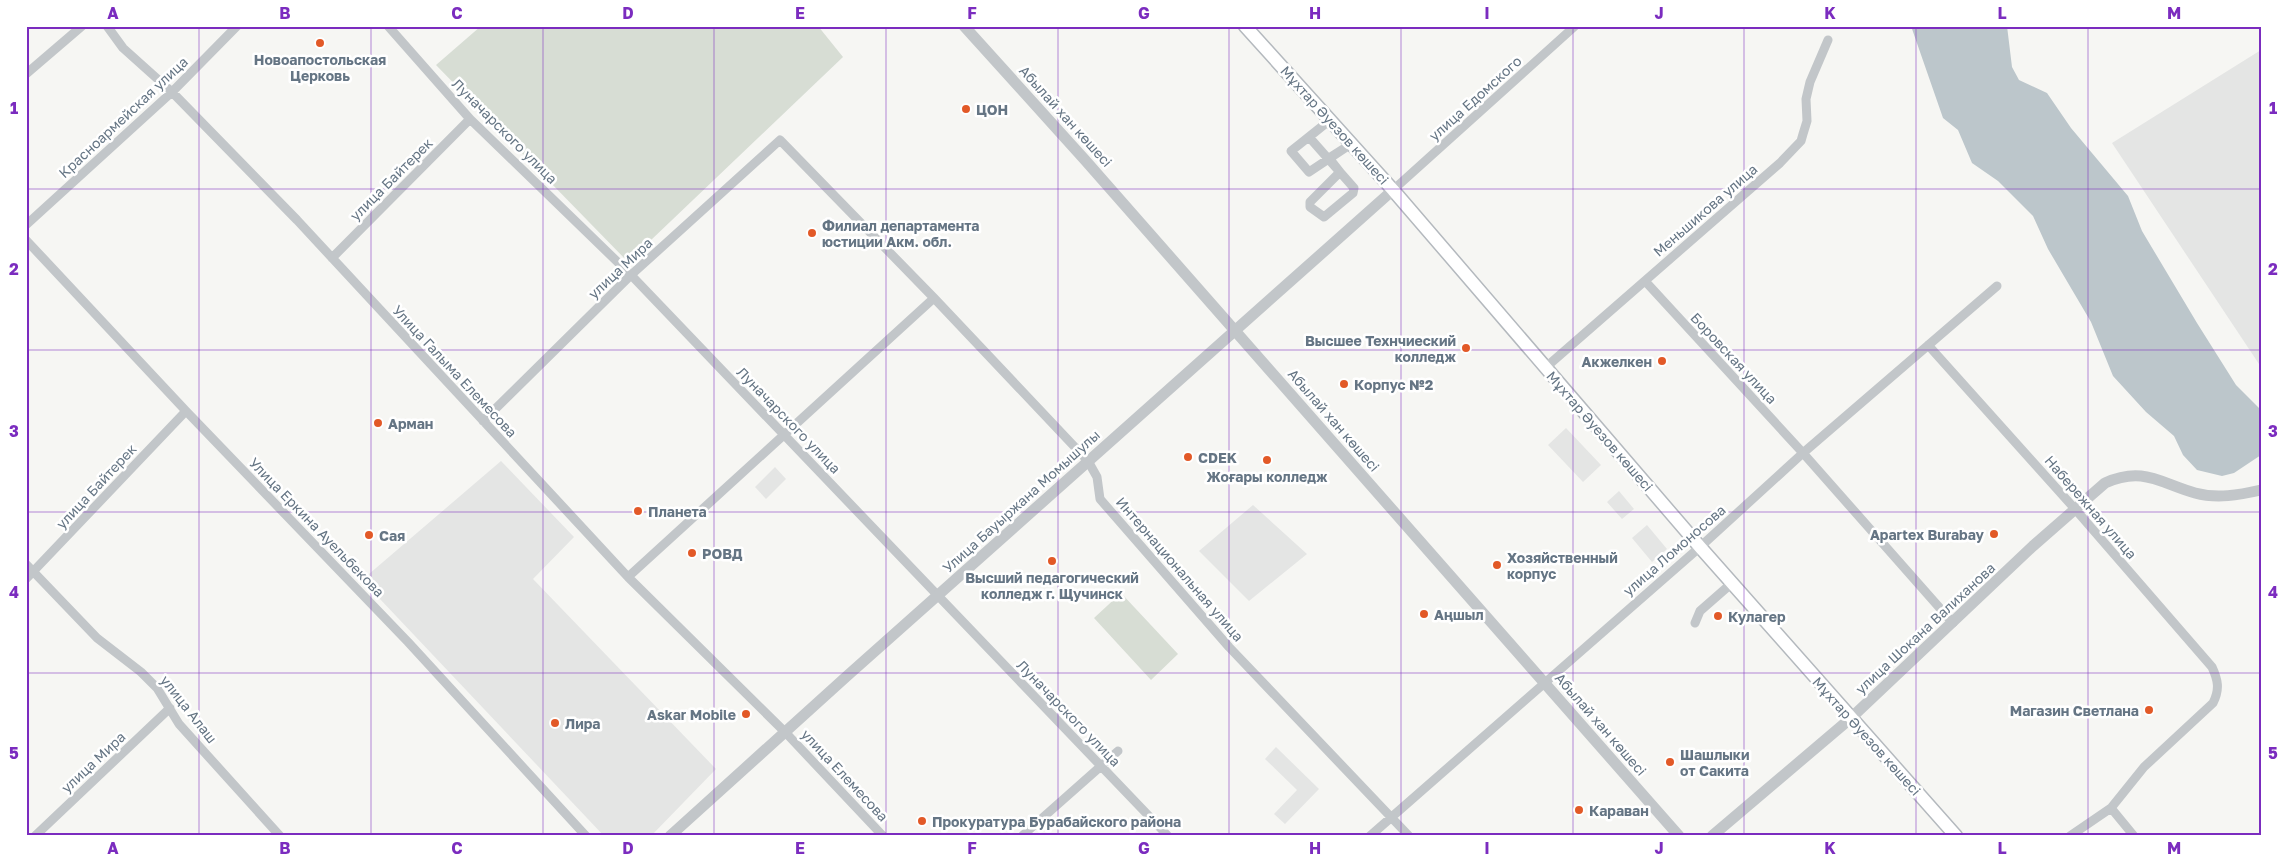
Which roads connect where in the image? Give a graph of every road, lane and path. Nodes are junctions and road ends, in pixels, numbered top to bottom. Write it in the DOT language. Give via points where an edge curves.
graph roads {
  1 [pos="82,26"];
  2 [pos="107,26"];
  3 [pos="237,26"];
  4 [pos="388,26"];
  5 [pos="964,26"];
  6 [pos="1575,26"];
  7 [pos="1247,27"];
  8 [pos="1828,40"];
  9 [pos="26,74"];
  10 [pos="172,92"];
  11 [pos="470,119"];
  12 [pos="1330,120"];
  13 [pos="1309,137"];
  14 [pos="780,140"];
  15 [pos="1352,144"];
  16 [pos="1329,158"];
  17 [pos="1340,172"];
  18 [pos="1394,190"];
  19 [pos="26,225"];
  20 [pos="26,240"];
  21 [pos="332,258"];
  22 [pos="631,275"];
  23 [pos="1645,281"];
  24 [pos="1997,286"];
  25 [pos="934,298"];
  26 [pos="1235,330"];
  27 [pos="1928,345"];
  28 [pos="1545,368"];
  29 [pos="186,411"];
  30 [pos="483,420"];
  31 [pos="784,435"];
  32 [pos="1803,453"];
  33 [pos="1088,461"];
  34 [pos="2261,490"];
  35 [pos="2075,508"];
  36 [pos="1700,547"];
  37 [pos="26,564"];
  38 [pos="34,572"];
  39 [pos="628,577"];
  40 [pos="26,579"];
  41 [pos="1732,583"];
  42 [pos="937,595"];
  43 [pos="1695,623"];
  44 [pos="1953,623"];
  45 [pos="1544,682"];
  46 [pos="170,708"];
  47 [pos="1851,718"];
  48 [pos="158,720"];
  49 [pos="179,724"];
  50 [pos="786,733"];
  51 [pos="1118,751"];
  52 [pos="1100,766"];
  53 [pos="2111,808"];
  54 [pos="1393,817"];
  55 [pos="35,836"];
  56 [pos="280,836"];
  57 [pos="586,836"];
  58 [pos="670,836"];
  59 [pos="883,836"];
  60 [pos="1022,836"];
  61 [pos="1168,836"];
  62 [pos="1370,836"];
  63 [pos="1409,836"];
  64 [pos="1679,836"];
  65 [pos="1712,836"];
  66 [pos="1956,836"];
  67 [pos="2070,836"];
  68 [pos="2134,836"];
  1 -- 9 [label="street"];
  2 -- 10 [label="street, Улица Галыма Елемесова" via="123,48"];
  3 -- 10 [label="street, Красноармейская улица"];
  4 -- 11 [label="street, Луначарского улица"];
  5 -- 26 [label="street, Абылай хан көшесі"];
  6 -- 18 [label="street, улица Едомского"];
  7 -- 12 [label="main road, Мұхтар Әуезов көшесі"];
  8 -- 23 [label="street, Меньшикова улица" via="1810,82 1801,141"];
  10 -- 19 [label="street, Красноармейская улица"];
  10 -- 21 [label="street, Улица Галыма Елемесова"];
  11 -- 21 [label="street, улица Байтерек"];
  11 -- 22 [label="street, Луначарского улица"];
  12 -- 13 [label="street"];
  12 -- 15 [label="main road, Мұхтар Әуезов көшесі"];
  13 -- 16 [label="street"];
  13 -- 16 [label="street" via="1291,150 1309,172"];
  14 -- 22 [label="street, улица Мира"];
  14 -- 25 [label="street, Интернациональная улица"];
  15 -- 16 [label="street"];
  15 -- 18 [label="main road, Мұхтар Әуезов көшесі"];
  16 -- 17 [label="street"];
  17 -- 17 [label="street" via="1310,202 1310,207 1324,218 1353,193 1354,188"];
  18 -- 26 [label="street, Улица Бауыржана Момышулы"];
  18 -- 28 [label="main road, Мұхтар Әуезов көшесі"];
  20 -- 29 [label="street, Улица Еркина Ауельбекова"];
  21 -- 30 [label="street, Улица Галыма Елемесова"];
  22 -- 30 [label="street, улица Мира"];
  22 -- 31 [label="street, Луначарского улица"];
  23 -- 28 [label="street, Меньшикова улица"];
  23 -- 32 [label="street, Боровская улица"];
  24 -- 27 [label="street, улица Ломоносова"];
  25 -- 31 [label="street"];
  25 -- 33 [label="street, Интернациональная улица"];
  26 -- 33 [label="street, Улица Бауыржана Момышулы"];
  26 -- 45 [label="street, Абылай хан көшесі"];
  27 -- 32 [label="street, улица Ломоносова"];
  27 -- 35 [label="street, Набережная улица"];
  28 -- 36 [label="main road, Мұхтар Әуезов көшесі"];
  29 -- 38 [label="street, улица Байтерек"];
  29 -- 57 [label="street, Улица Еркина Ауельбекова" via="408,642"];
  30 -- 39 [label="street, Улица Галыма Елемесова"];
  31 -- 39 [label="street"];
  31 -- 42 [label="street, Луначарского улица"];
  32 -- 36 [label="street, улица Ломоносова"];
  32 -- 44 [label="street, Боровская улица"];
  33 -- 42 [label="street, Улица Бауыржана Момышулы"];
  33 -- 54 [label="street, Интернациональная улица" via="1097,476 1100,500 1230,647"];
  34 -- 35 [label="street, улица Шокана Валиханова" via="2213,496 2133,475 2105,483"];
  35 -- 44 [label="street, улица Шокана Валиханова"];
  35 -- 53 [label="street, Набережная улица" via="2212,667 2218,680 2218,694 2213,703 2144,767"];
  36 -- 41 [label="main road, Мұхтар Әуезов көшесі"];
  36 -- 45 [label="street, улица Ломоносова"];
  37 -- 38 [label="street, улица Алаш"];
  38 -- 40 [label="street, улица Байтерек"];
  38 -- 46 [label="street, улица Алаш" via="97,638 157,688"];
  39 -- 50 [label="street, Улица Галыма Елемесова"];
  41 -- 43 [label="street" via="1700,612"];
  41 -- 47 [label="main road, Мұхтар Әуезов көшесі"];
  42 -- 50 [label="street, Улица Бауыржана Момышулы"];
  42 -- 52 [label="street, Луначарского улица"];
  44 -- 47 [label="street, улица Шокана Валиханова"];
  45 -- 54 [label="street, улица Ломоносова"];
  45 -- 64 [label="street, Абылай хан көшесі"];
  46 -- 48 [label="street, улица Мира"];
  46 -- 49 [label="street, улица Алаш"];
  47 -- 65 [label="street, улица Шокана Валиханова"];
  47 -- 66 [label="main road, Мұхтар Әуезов көшесі"];
  48 -- 49 [label="street"];
  48 -- 55 [label="street, улица Мира"];
  49 -- 56 [label="street, улица Алаш"];
  50 -- 58 [label="street, Улица Бауыржана Момышулы"];
  50 -- 59 [label="street, улица Елемесова"];
  51 -- 52 [label="street"];
  52 -- 60 [label="street"];
  52 -- 61 [label="street, Луначарского улица"];
  53 -- 67 [label="street"];
  53 -- 68 [label="street"];
  54 -- 62 [label="street, улица Ломоносова"];
  54 -- 63 [label="street, Интернациональная улица"];
}
